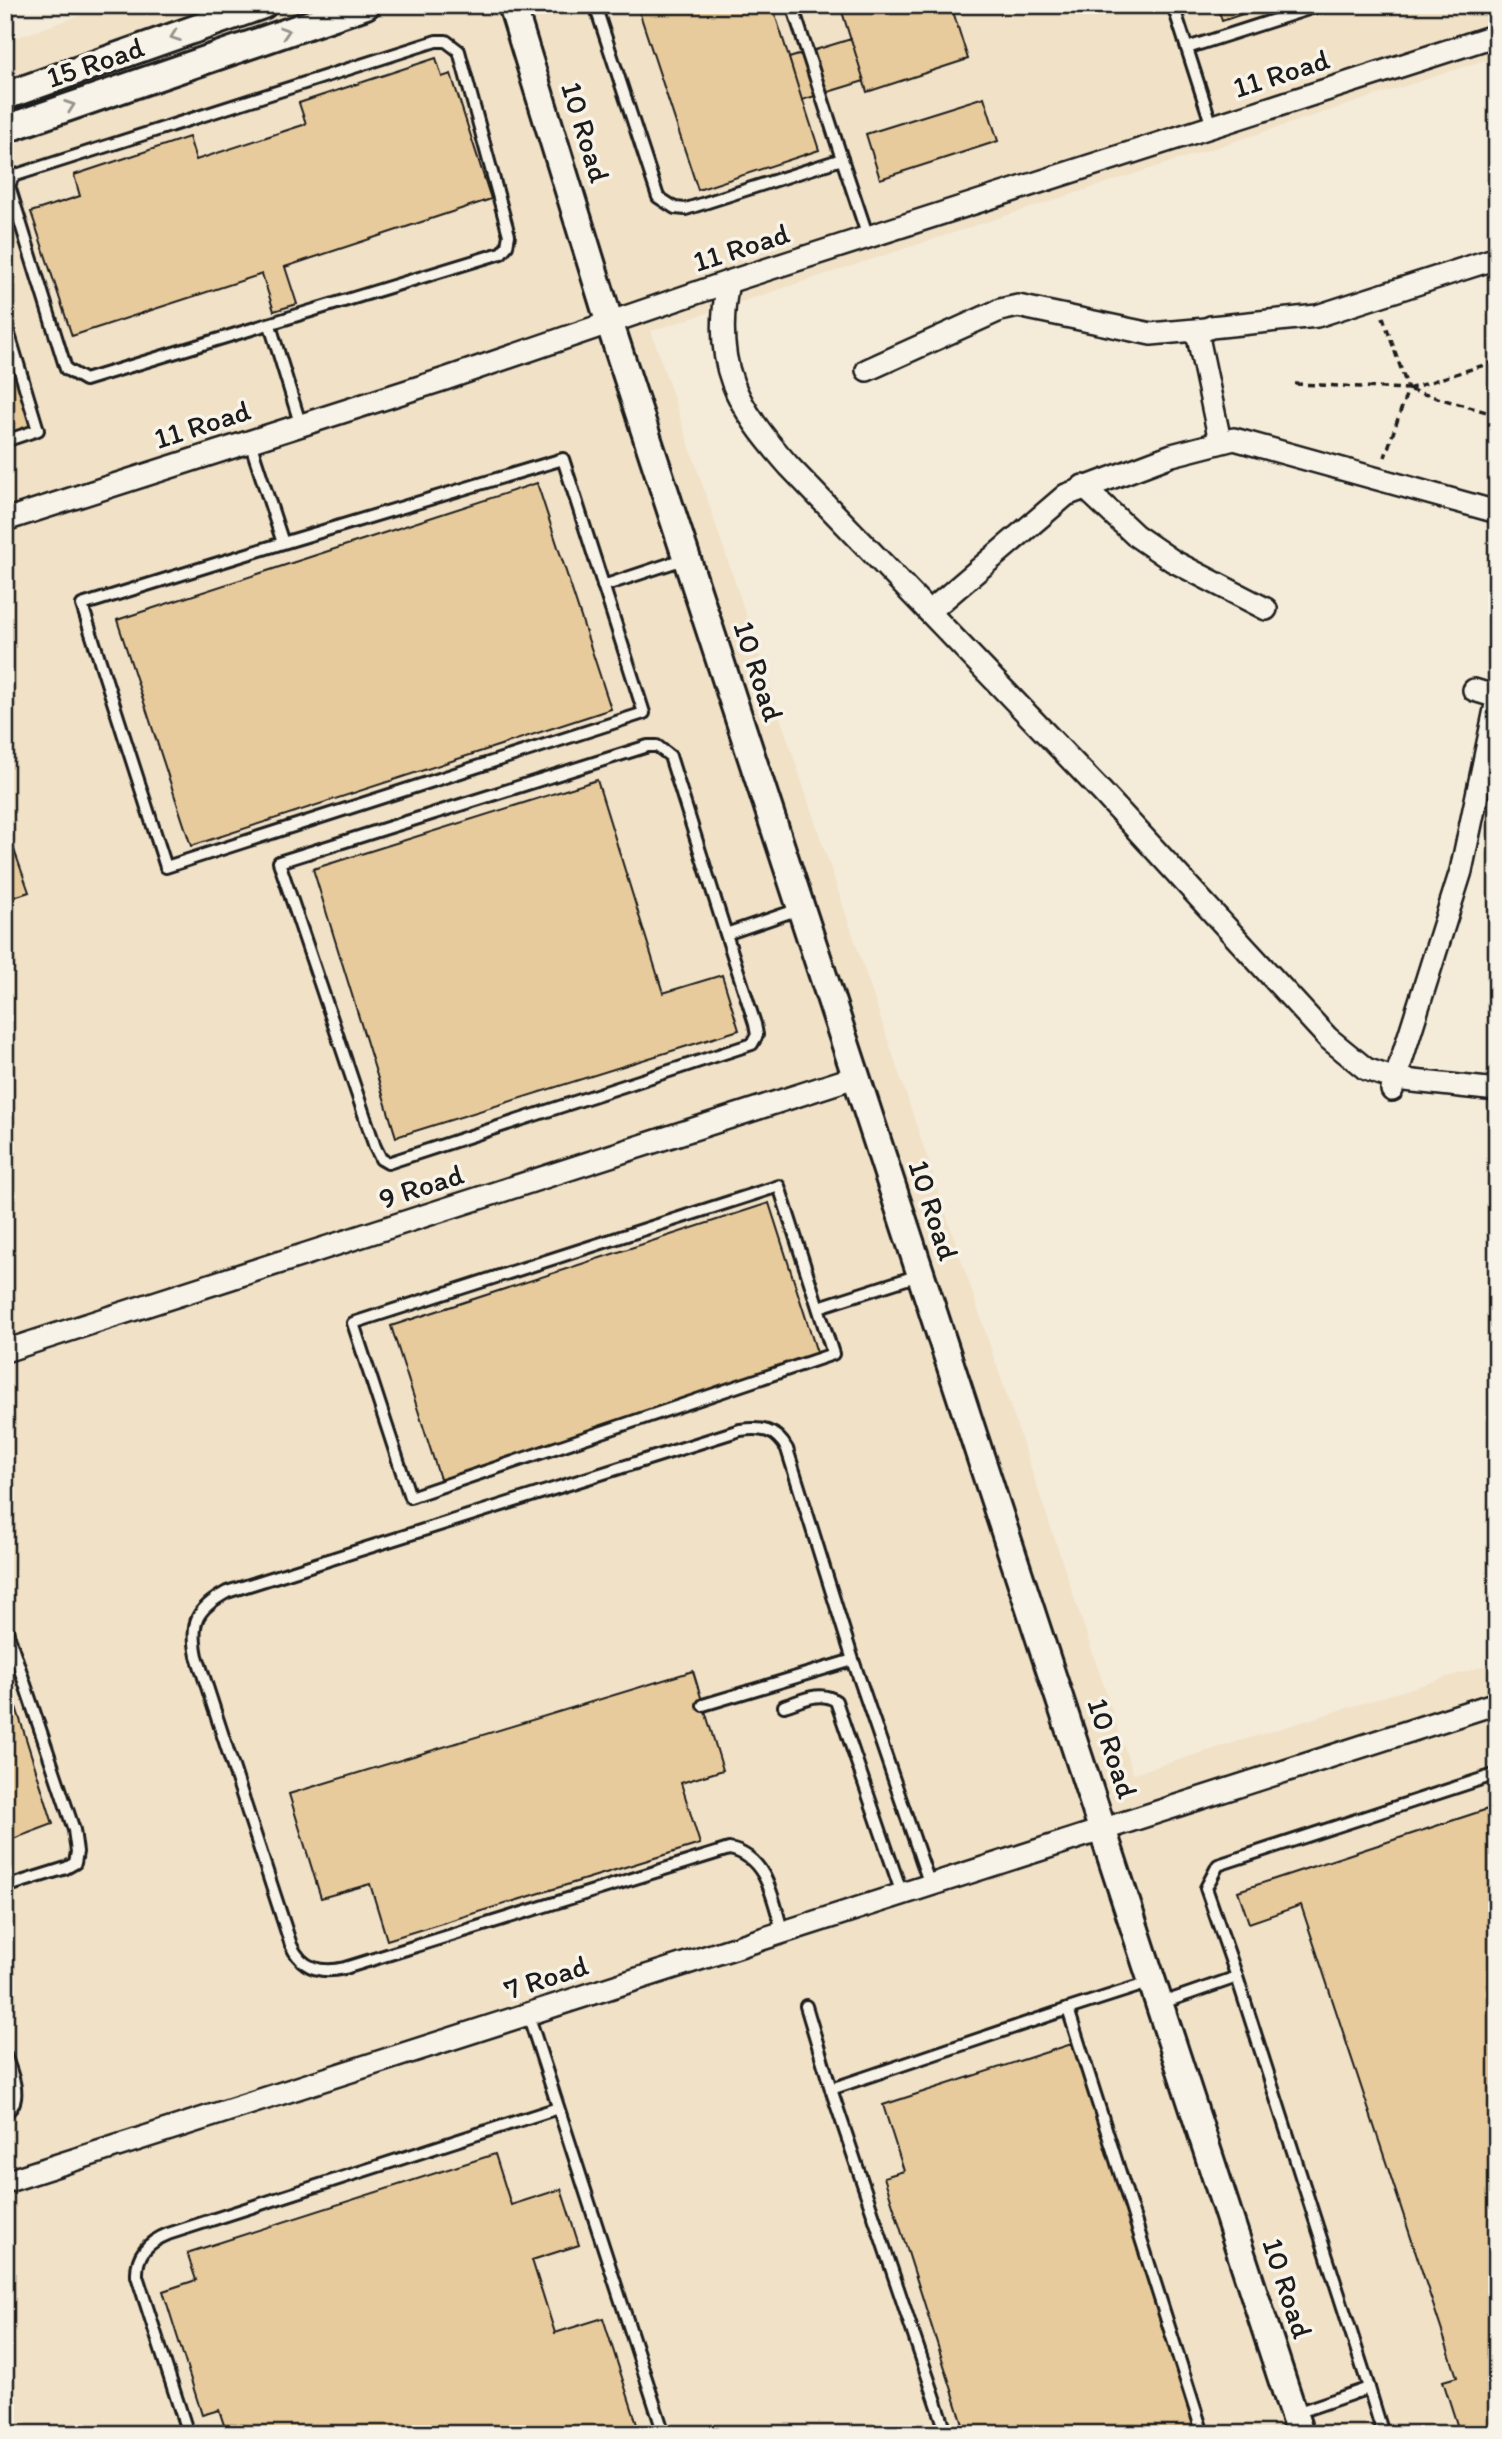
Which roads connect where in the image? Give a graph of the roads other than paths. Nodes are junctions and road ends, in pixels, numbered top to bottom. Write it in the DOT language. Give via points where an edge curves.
graph roads {
  1 [pos="263,5"];
  2 [pos="512,5"];
  3 [pos="595,5"];
  4 [pos="792,5"];
  5 [pos="1172,5"];
  6 [pos="1321,5"];
  7 [pos="358,7"];
  8 [pos="1497,35"];
  9 [pos="1186,48"];
  10 [pos="5,96"];
  11 [pos="1212,126"];
  12 [pos="5,129"];
  13 [pos="842,159"];
  14 [pos="869,237"];
  15 [pos="1497,258"];
  16 [pos="728,282"];
  17 [pos="5,321"];
  18 [pos="609,321"];
  19 [pos="270,325"];
  20 [pos="1206,329"];
  21 [pos="867,370"];
  22 [pos="300,424"];
  23 [pos="249,439"];
  24 [pos="5,441"];
  25 [pos="1220,441"];
  26 [pos="1083,486"];
  27 [pos="1497,512"];
  28 [pos="5,520"];
  29 [pos="283,542"];
  30 [pos="688,557"];
  31 [pos="603,586"];
  32 [pos="1266,609"];
  33 [pos="929,612"];
  34 [pos="1474,690"];
  35 [pos="1497,699"];
  36 [pos="802,908"];
  37 [pos="726,934"];
  38 [pos="855,1077"];
  39 [pos="1393,1085"];
  40 [pos="1497,1090"];
  41 [pos="921,1274"];
  42 [pos="819,1307"];
  43 [pos="5,1351"];
  44 [pos="5,1625"];
  45 [pos="853,1660"];
  46 [pos="1497,1703"];
  47 [pos="703,1705"];
  48 [pos="784,1706"];
  49 [pos="1497,1774"];
  50 [pos="1104,1829"];
  51 [pos="930,1885"];
  52 [pos="5,1887"];
  53 [pos="902,1894"];
  54 [pos="783,1934"];
  55 [pos="1237,1977"];
  56 [pos="1158,1992"];
  57 [pos="806,2006"];
  58 [pos="1068,2009"];
  59 [pos="528,2014"];
  60 [pos="5,2055"];
  61 [pos="831,2089"];
  62 [pos="558,2108"];
  63 [pos="5,2113"];
  64 [pos="5,2182"];
  65 [pos="1369,2388"];
  66 [pos="1297,2424"];
  67 [pos="188,2434"];
  68 [pos="664,2434"];
  69 [pos="947,2434"];
  70 [pos="1203,2434"];
  71 [pos="1383,2434"];
  1 -- 10 [label="street, 15 Road, one-way"];
  2 -- 18 [label="street, 10 Road"];
  3 -- 13 [label="lane" via="658,197 665,204 686,209"];
  4 -- 13 [label="lane"];
  5 -- 9 [label="lane"];
  6 -- 9 [label="lane"];
  12 -- 7 [label="street, 15 Road, one-way"];
  8 -- 11 [label="street, 11 Road"];
  9 -- 11 [label="lane"];
  11 -- 14 [label="street, 11 Road"];
  13 -- 14 [label="lane"];
  14 -- 16 [label="street, 11 Road"];
  15 -- 20 [label="street" via="1317,316"];
  16 -- 18 [label="street, 11 Road"];
  16 -- 33 [label="street" via="723,315 725,354 730,379 751,421"];
  17 -- 24 [label="lane" via="38,430"];
  18 -- 22 [label="street, 11 Road"];
  18 -- 30 [label="street, 10 Road"];
  19 -- 19 [label="lane" via="500,253 506,246 509,235 454,46 436,41 10,180 66,369 76,377 85,380"];
  19 -- 22 [label="lane"];
  20 -- 21 [label="street" via="1151,334 1018,306"];
  20 -- 25 [label="street" via="1198,337"];
  22 -- 23 [label="street, 11 Road"];
  23 -- 28 [label="street, 11 Road"];
  23 -- 29 [label="lane"];
  25 -- 26 [label="street"];
  25 -- 27 [label="street" via="1256,443"];
  26 -- 32 [label="street" via="1135,536"];
  26 -- 33 [label="street" via="1066,495"];
  29 -- 31 [label="lane" via="563,459"];
  29 -- 31 [label="lane" via="82,605 166,867 644,713"];
  30 -- 31 [label="lane"];
  30 -- 36 [label="street, 10 Road"];
  33 -- 39 [label="street" via="1328,1038"];
  34 -- 35 [label="street"];
  35 -- 39 [label="street" via="1461,872"];
  36 -- 37 [label="lane"];
  36 -- 38 [label="street, 10 Road"];
  37 -- 37 [label="lane" via="755,1024 757,1035 752,1044 388,1163 375,1147 279,862 657,746 670,756"];
  38 -- 41 [label="street, 10 Road"];
  38 -- 43 [label="street, 9 Road"];
  39 -- 40 [label="street"];
  41 -- 42 [label="lane"];
  41 -- 50 [label="street, 10 Road"];
  42 -- 42 [label="lane" via="779,1186 353,1324 410,1497 833,1354"];
  44 -- 52 [label="lane" via="78,1853 75,1863 66,1868"];
  45 -- 47 [label="lane"];
  45 -- 51 [label="lane"];
  45 -- 54 [label="lane" via="787,1449 770,1431 757,1428 226,1592 202,1610 194,1623 197,1656 291,1945 298,1959 311,1968 328,1972 345,1968 729,1849 740,1851 762,1868"];
  46 -- 50 [label="street, 7 Road"];
  48 -- 53 [label="lane" via="828,1695 836,1701"];
  49 -- 55 [label="lane" via="1218,1865 1206,1888"];
  50 -- 51 [label="street, 7 Road"];
  50 -- 56 [label="street, 10 Road"];
  51 -- 53 [label="street, 7 Road"];
  53 -- 54 [label="street, 7 Road"];
  54 -- 59 [label="street, 7 Road"];
  55 -- 56 [label="lane"];
  55 -- 65 [label="lane"];
  56 -- 58 [label="lane"];
  56 -- 66 [label="street, 10 Road"];
  57 -- 61 [label="lane"];
  58 -- 61 [label="lane"];
  58 -- 70 [label="lane"];
  59 -- 62 [label="lane"];
  59 -- 64 [label="street, 7 Road"];
  60 -- 63 [label="lane" via="15,2099"];
  61 -- 69 [label="lane"];
  62 -- 67 [label="lane" via="168,2234 149,2245 139,2255 136,2276"];
  62 -- 68 [label="lane"];
  65 -- 66 [label="lane"];
  65 -- 71 [label="lane"];
}
